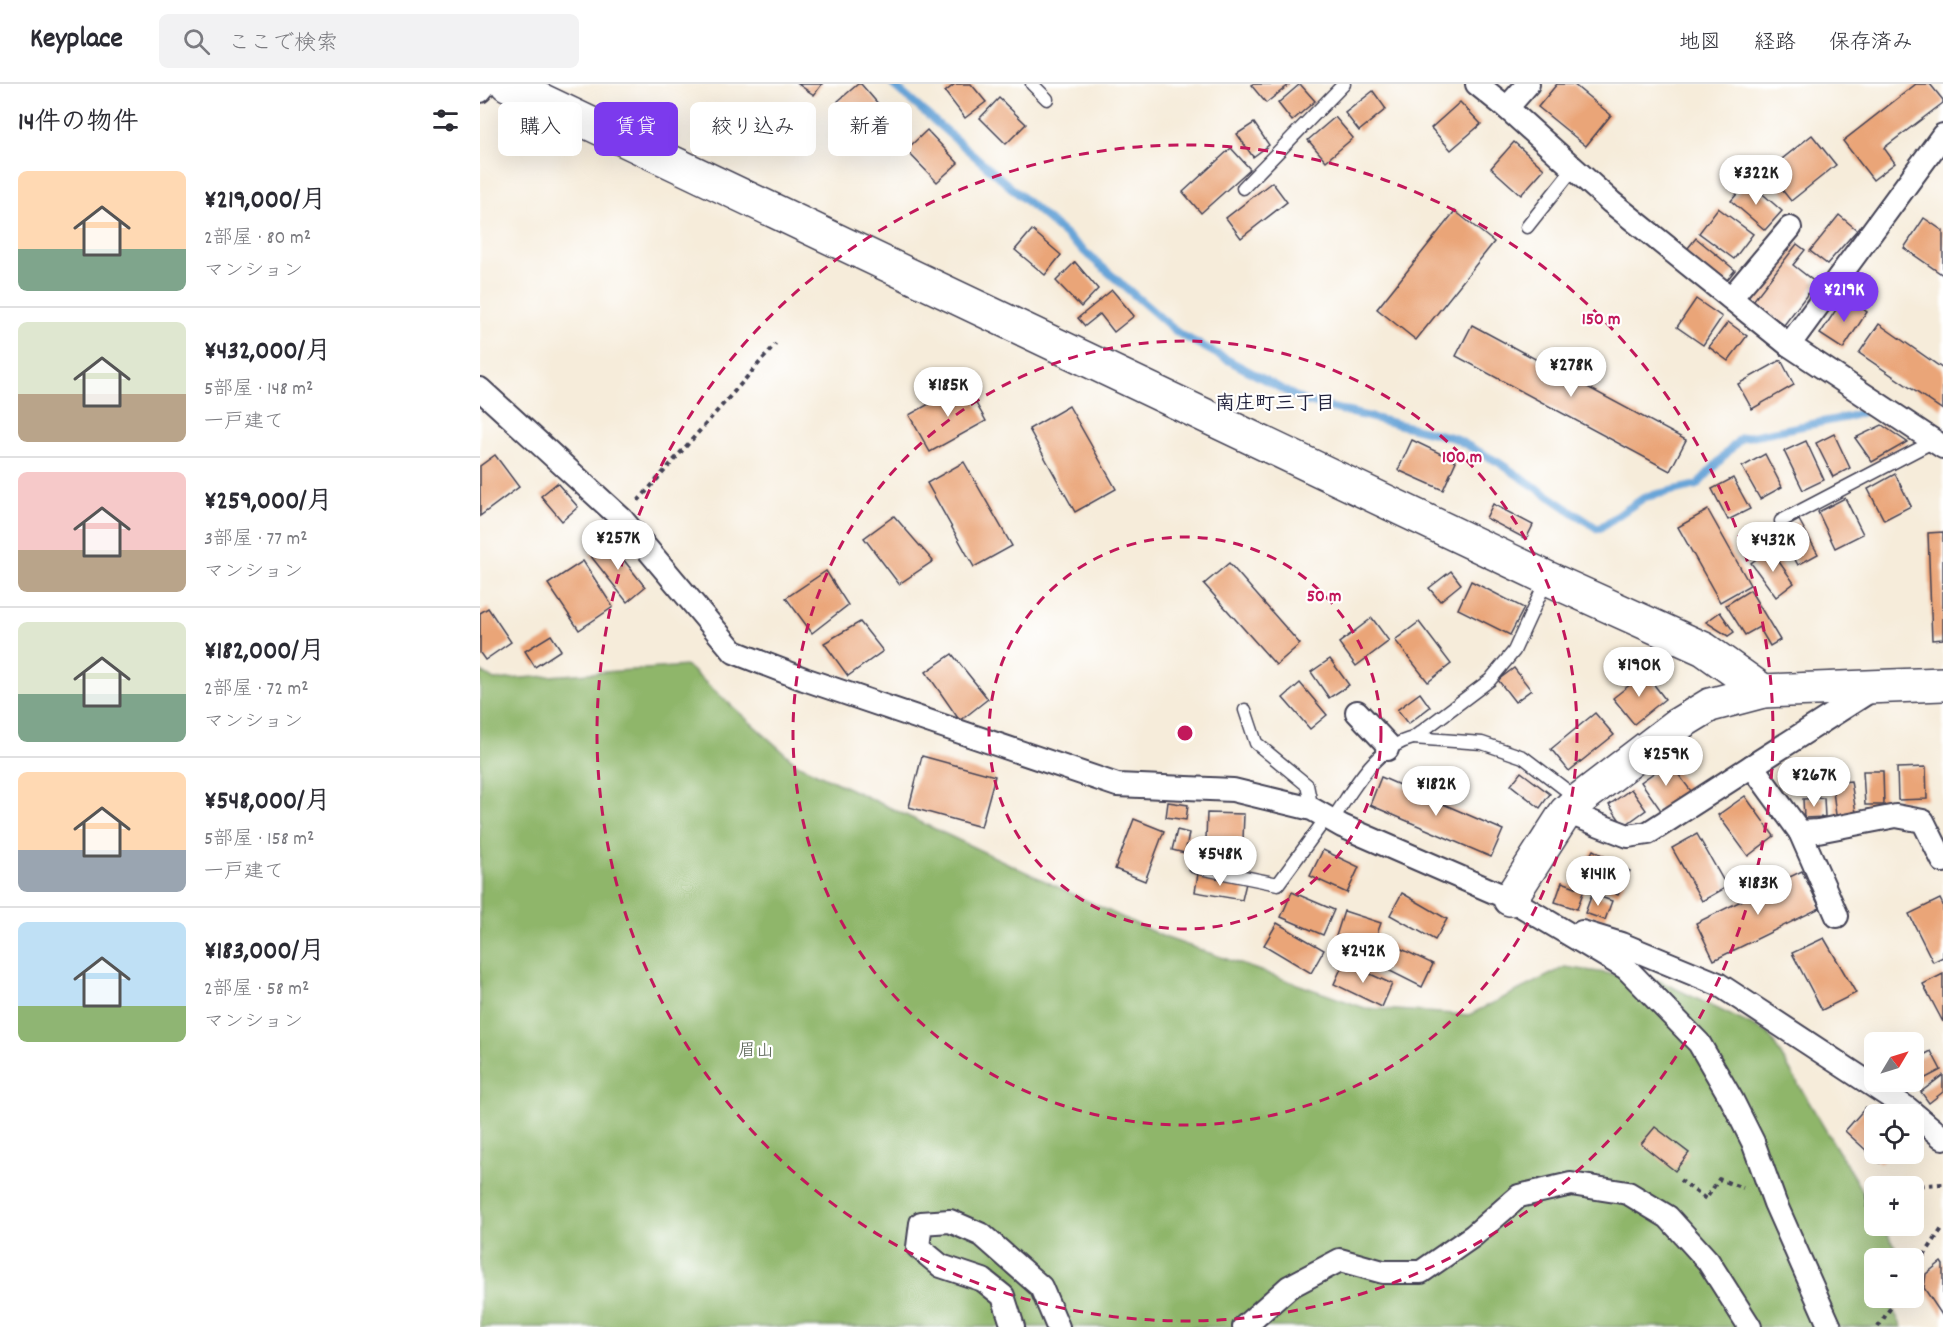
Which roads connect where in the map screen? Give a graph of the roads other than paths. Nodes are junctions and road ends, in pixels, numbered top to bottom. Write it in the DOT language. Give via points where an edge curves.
graph roads {
  1 [pos="486,84"];
  2 [pos="507,84"];
  3 [pos="1032,84"];
  4 [pos="1344,84"];
  5 [pos="1477,84"];
  6 [pos="1528,84"];
  7 [pos="480,91"];
  8 [pos="1047,99"];
  9 [pos="1507,108"];
  10 [pos="1943,135"];
  11 [pos="1573,169"];
  12 [pos="1243,188"];
  13 [pos="1527,227"];
  14 [pos="1790,228"];
  15 [pos="1731,298"];
  16 [pos="1789,345"];
  17 [pos="480,389"];
  18 [pos="1938,444"];
  19 [pos="1781,521"];
  20 [pos="1547,578"];
  21 [pos="1943,684"];
  22 [pos="1876,687"];
  23 [pos="1764,691"];
  24 [pos="1245,710"];
  25 [pos="1357,712"];
  26 [pos="1413,738"];
  27 [pos="1387,749"];
  28 [pos="1752,766"];
  29 [pos="1573,806"];
  30 [pos="1324,816"];
  31 [pos="1800,832"];
  32 [pos="1943,861"];
  33 [pos="1196,867"];
  34 [pos="1510,899"];
  35 [pos="1837,916"];
  36 [pos="1540,919"];
  37 [pos="1943,1138"];
  38 [pos="1013,1327"];
  39 [pos="1058,1327"];
  40 [pos="1244,1327"];
  41 [pos="1750,1327"];
  42 [pos="1830,1327"];
  1 -- 7 [label="street"];
  2 -- 20 [label="street"];
  3 -- 8 [label="lane"];
  4 -- 12 [label="lane"];
  5 -- 9 [label="street"];
  6 -- 9 [label="street"];
  9 -- 11 [label="street"];
  10 -- 16 [label="street"];
  11 -- 13 [label="lane"];
  11 -- 15 [label="street"];
  14 -- 15 [label="street"];
  15 -- 16 [label="street"];
  16 -- 18 [label="street"];
  17 -- 30 [label="street" via="622,519 734,652 1118,785 1233,790"];
  18 -- 19 [label="lane"];
  20 -- 23 [label="street" via="1704,649"];
  20 -- 26 [label="lane" via="1514,651 1490,680"];
  21 -- 22 [label="street"];
  22 -- 23 [label="street"];
  22 -- 28 [label="street"];
  23 -- 29 [label="street" via="1710,705 1677,725"];
  24 -- 30 [label="lane" via="1256,743 1307,785"];
  25 -- 27 [label="street"];
  26 -- 27 [label="lane"];
  26 -- 29 [label="lane" via="1482,743 1523,757"];
  27 -- 30 [label="lane"];
  28 -- 29 [label="street" via="1648,833 1628,836"];
  28 -- 31 [label="street"];
  29 -- 34 [label="street"];
  30 -- 33 [label="lane" via="1278,884"];
  30 -- 34 [label="street"];
  31 -- 32 [label="street" via="1896,816 1923,821"];
  31 -- 35 [label="street"];
  34 -- 36 [label="street"];
  36 -- 37 [label="street" via="1621,944 1718,984 1907,1108"];
  36 -- 42 [label="street" via="1626,968 1699,1043 1754,1142 1775,1203"];
  38 -- 39 [label="street" via="1003,1296 983,1280 941,1266 918,1247 921,1223 950,1221 982,1235 1041,1287"];
  40 -- 41 [label="street" via="1289,1287 1340,1260 1383,1272 1421,1272 1473,1236 1519,1196 1571,1184 1628,1192 1668,1217 1708,1261"];
}
